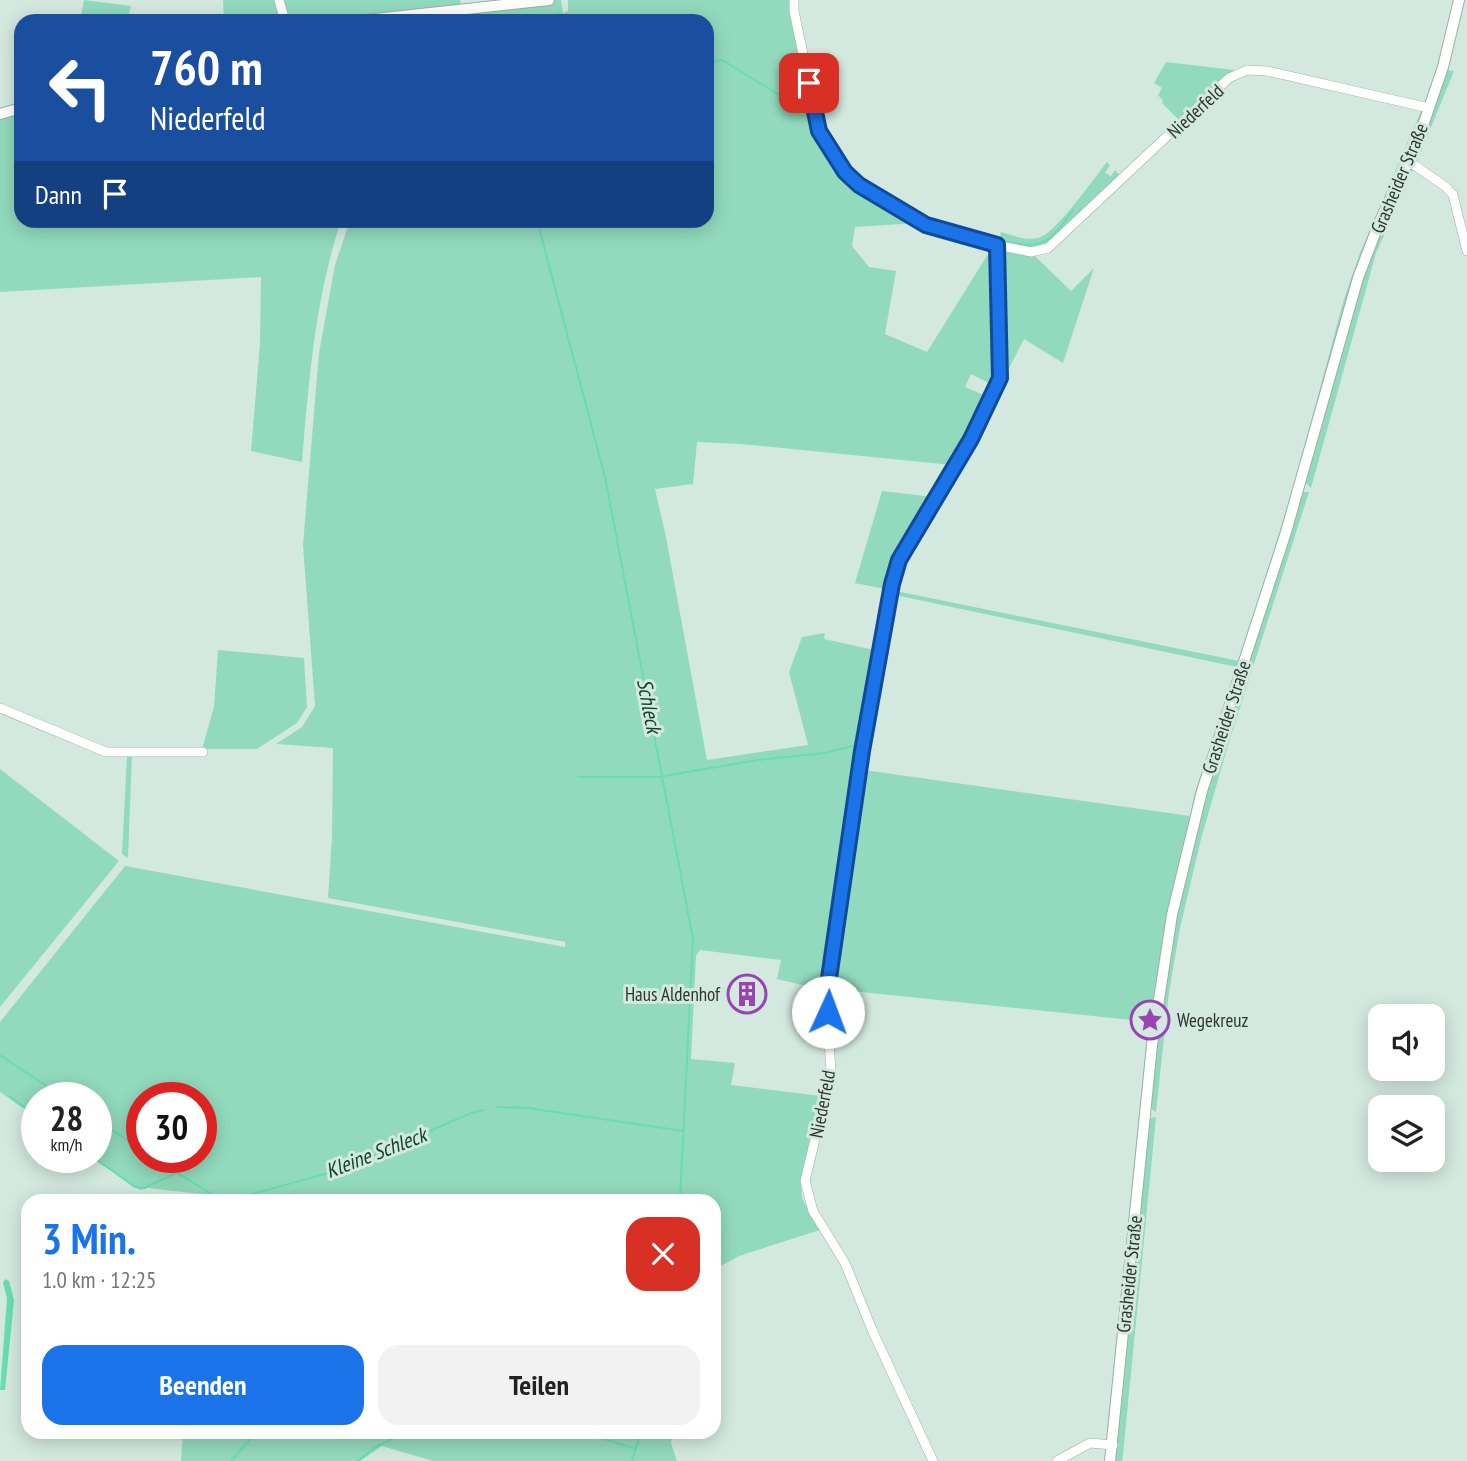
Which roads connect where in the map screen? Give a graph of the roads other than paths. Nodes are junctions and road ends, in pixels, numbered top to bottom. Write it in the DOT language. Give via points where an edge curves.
graph roads {
  1 [pos="794,0"];
  2 [pos="1459,0"];
  3 [pos="545,1"];
  4 [pos="423,14"];
  5 [pos="1429,108"];
  6 [pos="1407,160"];
  7 [pos="997,245"];
  8 [pos="1467,251"];
  9 [pos="0,708"];
  10 [pos="203,752"];
  11 [pos="1113,1445"];
  12 [pos="933,1461"];
  13 [pos="1057,1461"];
  14 [pos="1110,1461"];
  1 -- 7 [label="street, Niederfeld" via="819,131 845,172 926,225"];
  2 -- 5 [label="street, Grasheider Straße"];
  3 -- 4 [label="street"];
  5 -- 6 [label="street, Grasheider Straße"];
  5 -- 7 [label="street, Niederfeld" via="1247,70 1229,78 1048,248 1031,252"];
  6 -- 8 [label="street" via="1453,195"];
  6 -- 11 [label="street, Grasheider Straße" via="1358,278 1286,532 1202,792 1171,915 1152,1045"];
  7 -- 12 [label="street, Niederfeld" via="1000,378 971,439 899,560 892,584 827,992 831,1072 805,1181 813,1211 845,1263"];
  9 -- 10 [label="street" via="106,752"];
  11 -- 13 [label="street" via="1090,1443"];
  11 -- 14 [label="street, Grasheider Straße"];
}
